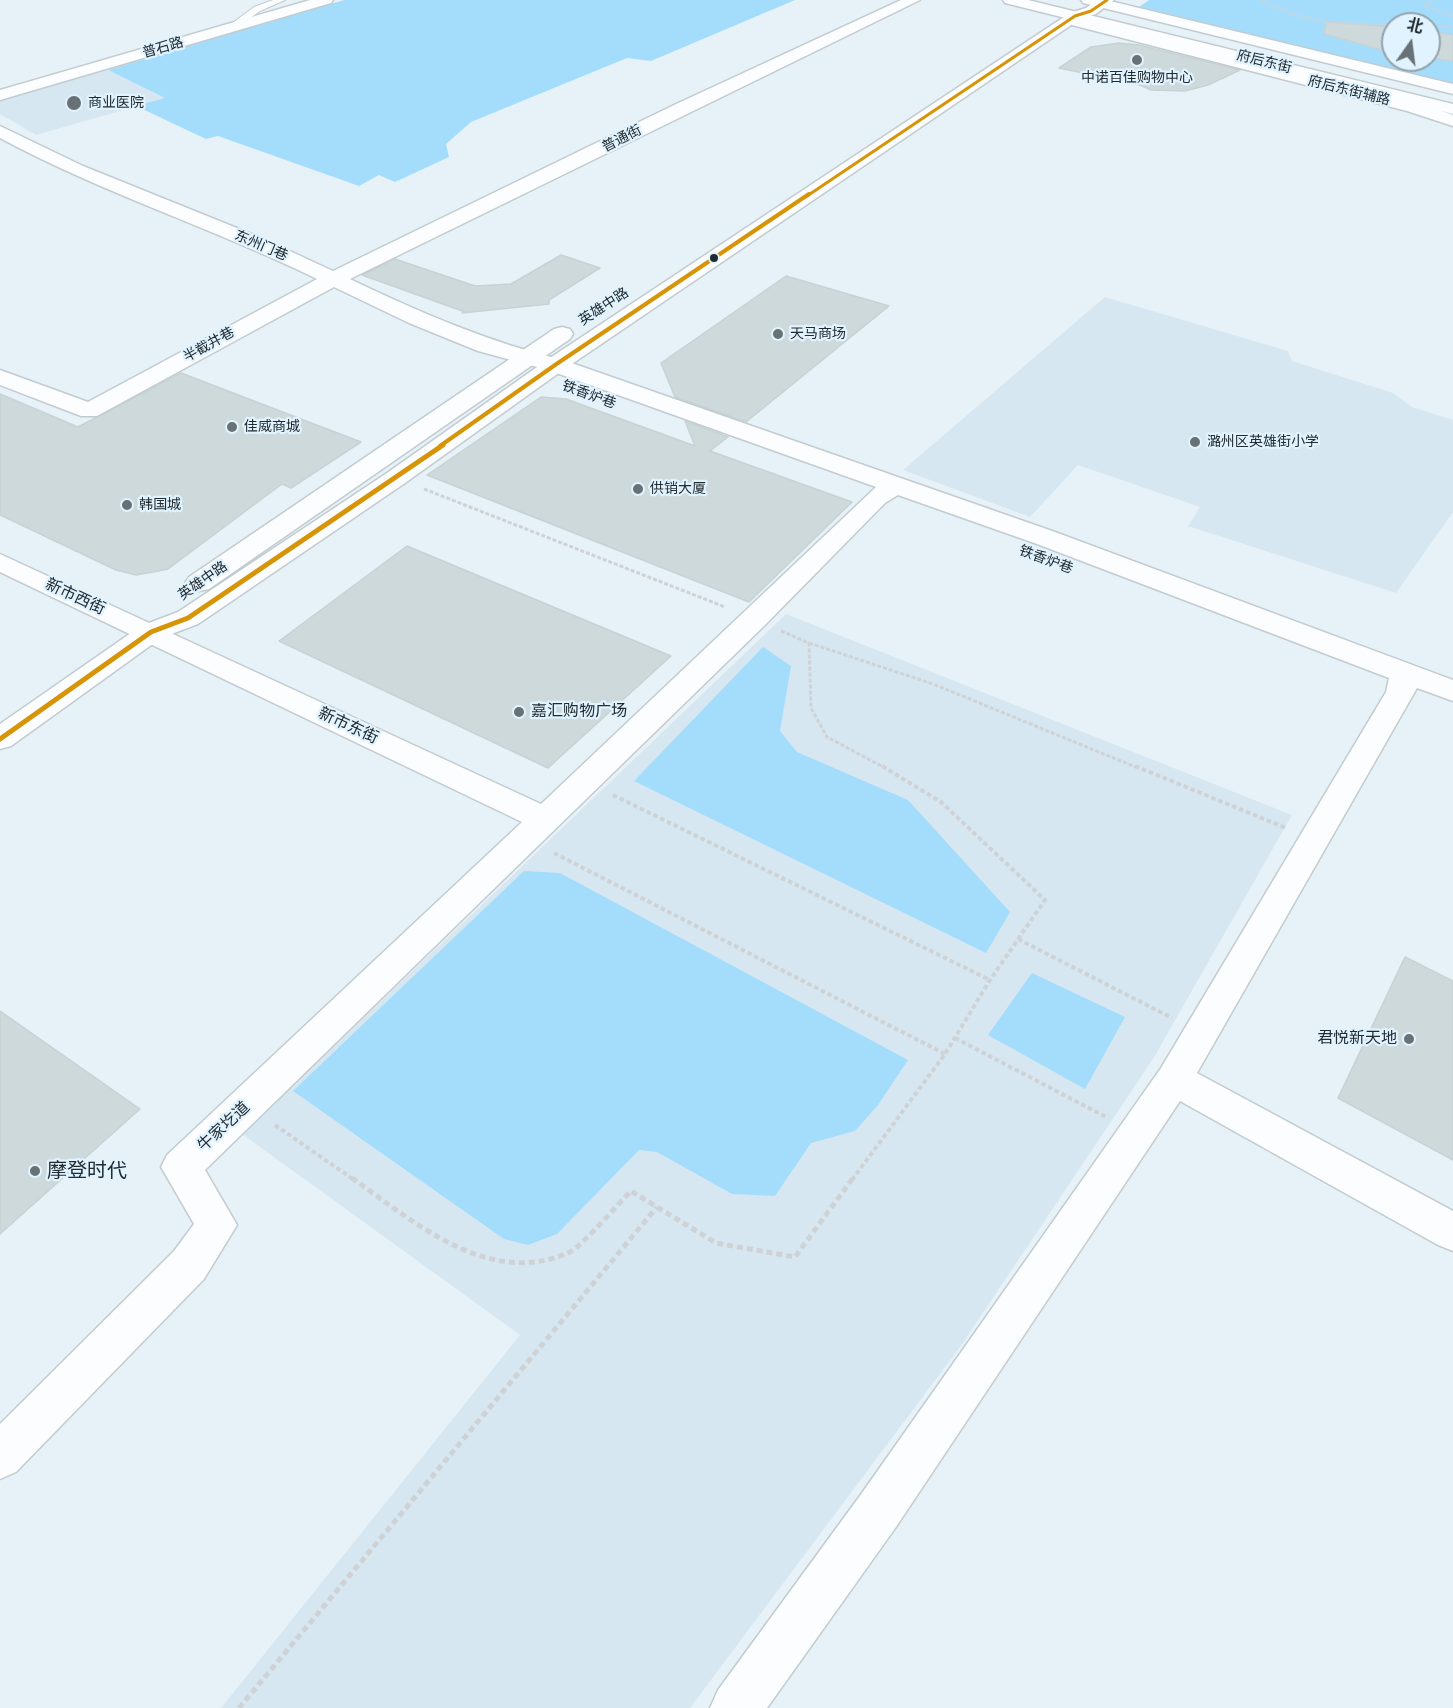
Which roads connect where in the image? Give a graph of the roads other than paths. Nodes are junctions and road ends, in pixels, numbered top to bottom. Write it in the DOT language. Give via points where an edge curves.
graph roads {
  1 [pos="281,0"];
  2 [pos="326,0"];
  3 [pos="913,0"];
  4 [pos="1010,0"];
  5 [pos="1042,0"];
  6 [pos="1081,8"];
  7 [pos="231,28"];
  8 [pos="1453,88"];
  9 [pos="0,95"];
  10 [pos="1453,100"];
  11 [pos="1453,109"];
  12 [pos="1453,121"];
  13 [pos="0,131"];
  14 [pos="331,280"];
  15 [pos="603,308"];
  16 [pos="583,320"];
  17 [pos="539,367"];
  18 [pos="0,377"];
  19 [pos="886,491"];
  20 [pos="0,562"];
  21 [pos="150,632"];
  22 [pos="1403,682"];
  23 [pos="1453,691"];
  24 [pos="1453,713"];
  25 [pos="0,739"];
  26 [pos="537,829"];
  27 [pos="1174,1079"];
  28 [pos="1453,1232"];
  29 [pos="0,1456"];
  30 [pos="736,1708"];
  1 -- 7 [label="lane" via="257,9"];
  2 -- 7 [label="street, 普石路"];
  3 -- 14 [label="street, 普通街"];
  4 -- 6 [label="street"];
  5 -- 6 [label="street"];
  6 -- 8 [label="street, 府后东街辅路"];
  6 -- 10 [label="street, 府后东街"];
  6 -- 11 [label="street, 府后东街"];
  6 -- 12 [label="street, 府后东街辅路"];
  6 -- 15 [label="street, 英雄中路"];
  6 -- 17 [label="street, 英雄中路"];
  7 -- 9 [label="street, 普石路"];
  13 -- 14 [label="street, 东州门巷" via="75,169 283,255"];
  14 -- 17 [label="street, 东州门巷"];
  14 -- 18 [label="street, 半截井巷" via="88,411"];
  16 -- 17 [label="street, 英雄中路"];
  17 -- 19 [label="street, 铁香炉巷"];
  17 -- 21 [label="street, 英雄中路" via="396,478 188,618"];
  17 -- 21 [label="street, 英雄中路" via="164,608"];
  19 -- 22 [label="street, 铁香炉巷"];
  19 -- 26 [label="street, 牛家圪道"];
  20 -- 21 [label="street, 新市西街"];
  21 -- 25 [label="street, 英雄中路"];
  21 -- 26 [label="street, 新市东街"];
  22 -- 23 [label="street, 铁香炉巷"];
  22 -- 24 [label="street, 铁香炉巷"];
  22 -- 27 [label="street"];
  26 -- 29 [label="street, 牛家圪道" via="181,1167 217,1225 189,1265"];
  27 -- 28 [label="street"];
  27 -- 30 [label="street" via="879,1510"];
}
